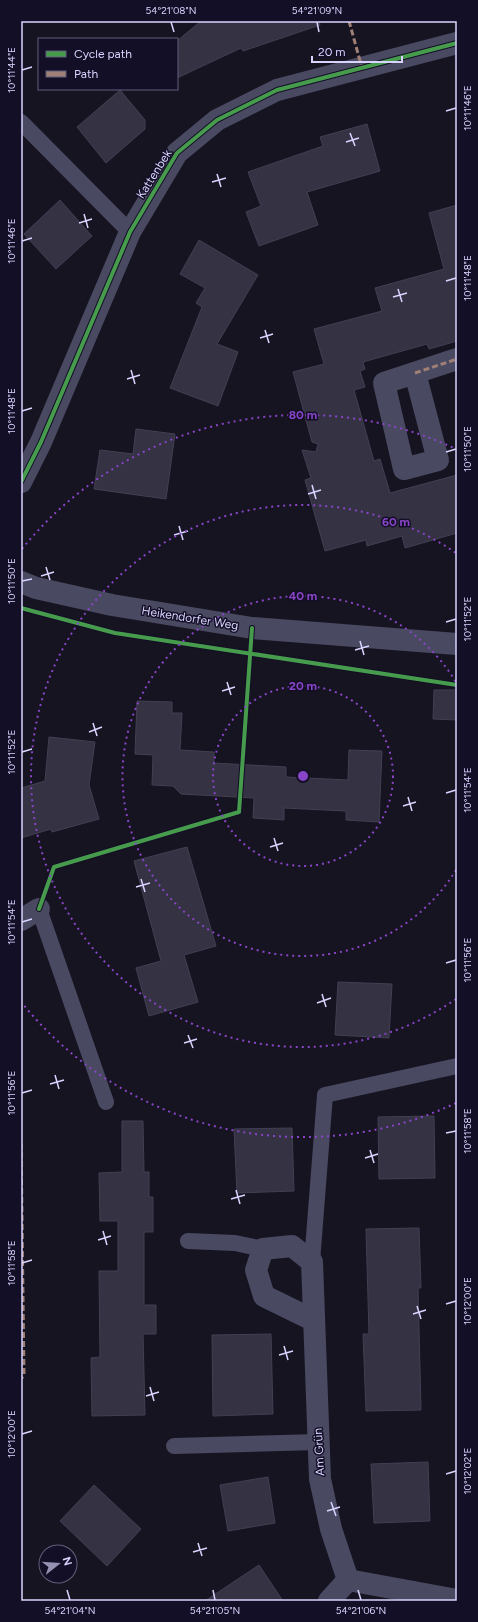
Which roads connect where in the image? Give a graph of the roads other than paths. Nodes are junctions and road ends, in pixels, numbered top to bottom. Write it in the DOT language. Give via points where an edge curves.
graph roads {
  1 [pos="457,42"];
  2 [pos="21,122"];
  3 [pos="130,232"];
  4 [pos="457,359"];
  5 [pos="415,373"];
  6 [pos="21,482"];
  7 [pos="21,582"];
  8 [pos="457,644"];
  9 [pos="39,909"];
  10 [pos="21,920"];
  11 [pos="457,1066"];
  12 [pos="106,1102"];
  13 [pos="188,1241"];
  14 [pos="262,1249"];
  15 [pos="312,1262"];
  16 [pos="313,1320"];
  17 [pos="318,1442"];
  18 [pos="174,1446"];
  19 [pos="348,1580"];
  20 [pos="457,1600"];
  21 [pos="329,1601"];
  1 -- 3 [label="street, Kattenbek" via="277,90 217,120 177,153"];
  2 -- 3 [label="lane"];
  3 -- 6 [label="street, Kattenbek" via="41,442"];
  4 -- 5 [label="street"];
  7 -- 8 [label="street, Heikendorfer Weg" via="36,588 112,605 252,628"];
  9 -- 10 [label="street"];
  9 -- 12 [label="lane"];
  11 -- 15 [label="lane" via="325,1096"];
  13 -- 14 [label="lane" via="235,1243"];
  14 -- 15 [label="street" via="292,1246"];
  14 -- 16 [label="street" via="256,1270 264,1296"];
  15 -- 16 [label="street, Am Grün"];
  16 -- 17 [label="street, Am Grün"];
  17 -- 18 [label="lane"];
  17 -- 19 [label="street, Am Grün" via="320,1479 331,1529"];
  19 -- 20 [label="street"];
  19 -- 21 [label="street"];
}
